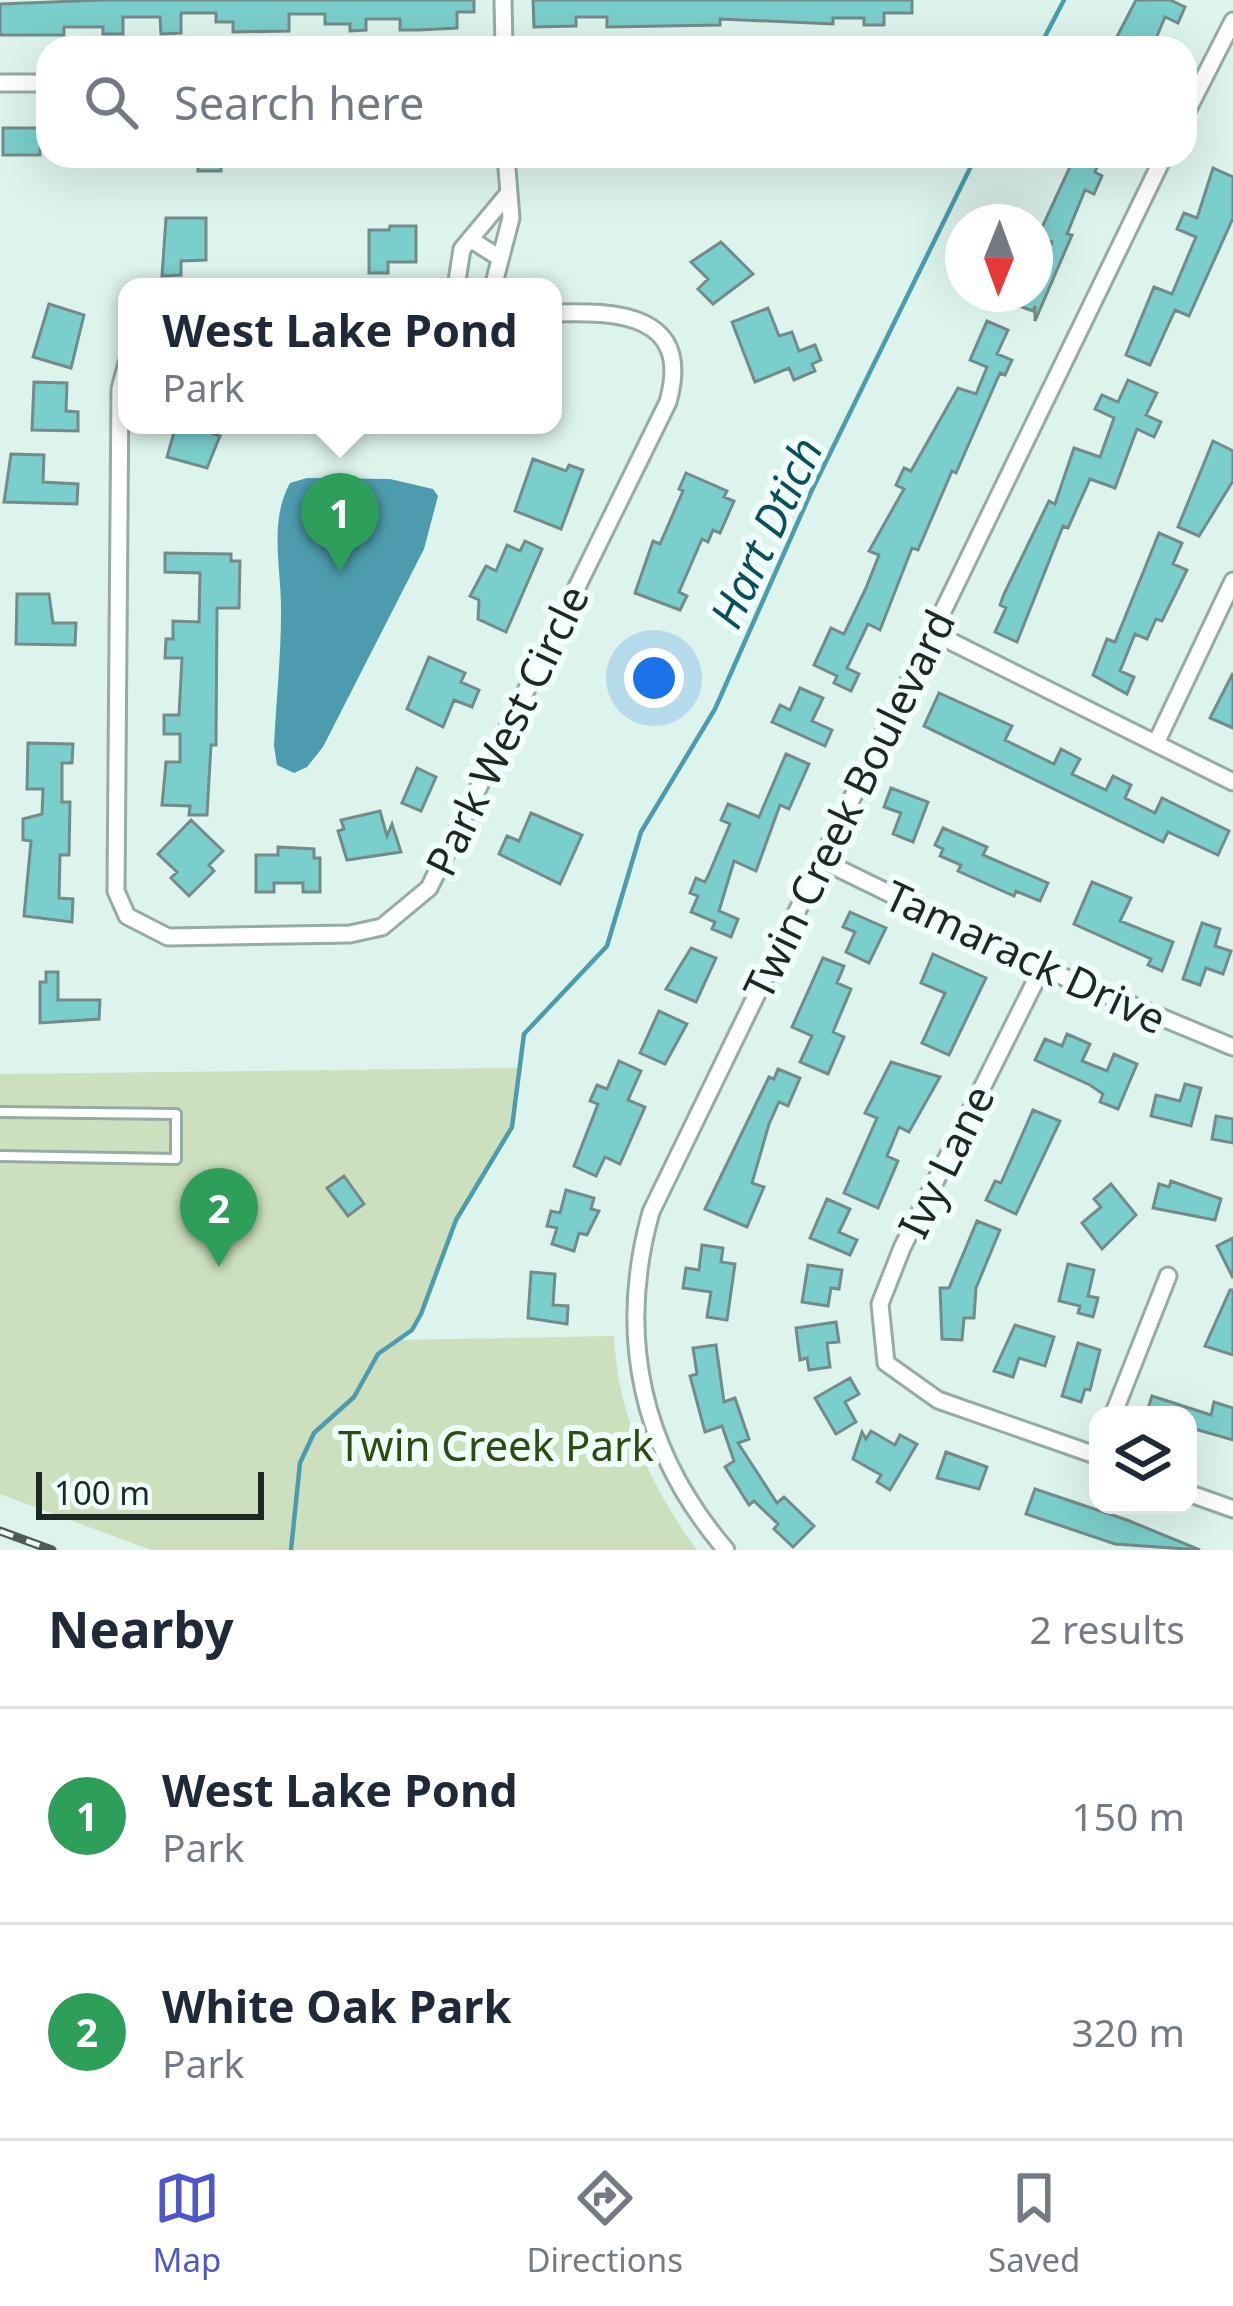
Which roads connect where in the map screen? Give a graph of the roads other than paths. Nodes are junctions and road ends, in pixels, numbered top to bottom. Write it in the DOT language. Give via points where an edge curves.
graph roads {
  1 [pos="503,0"];
  2 [pos="1233,21"];
  3 [pos="504,36"];
  4 [pos="0,83"];
  5 [pos="36,83"];
  6 [pos="1197,92"];
  7 [pos="506,168"];
  8 [pos="1158,168"];
  9 [pos="507,195"];
  10 [pos="470,239"];
  11 [pos="500,258"];
  12 [pos="457,278"];
  13 [pos="495,278"];
  14 [pos="562,313"];
  15 [pos="120,434"];
  16 [pos="1233,581"];
  17 [pos="932,632"];
  18 [pos="1156,742"];
  19 [pos="1233,782"];
  20 [pos="821,860"];
  21 [pos="1042,968"];
  22 [pos="1233,1047"];
  23 [pos="0,1112"];
  24 [pos="0,1156"];
  25 [pos="1168,1276"];
  26 [pos="1117,1406"];
  27 [pos="1089,1452"];
  28 [pos="1197,1496"];
  29 [pos="1233,1509"];
  30 [pos="724,1549"];
  1 -- 3 [label="street"];
  2 -- 6 [label="street"];
  4 -- 5 [label="street"];
  7 -- 9 [label="street"];
  8 -- 17 [label="street, Twin Creek Boulevard"];
  9 -- 10 [label="street"];
  9 -- 11 [label="street" via="512,218"];
  10 -- 11 [label="street"];
  10 -- 12 [label="street"];
  11 -- 13 [label="street"];
  14 -- 15 [label="street, Park West Circle" via="611,311 637,317 658,334 675,378 668,402 429,888 382,927 168,937 127,916 116,891"];
  16 -- 18 [label="street"];
  17 -- 18 [label="street"];
  17 -- 20 [label="street, Twin Creek Boulevard"];
  18 -- 19 [label="street"];
  20 -- 21 [label="street, Tamarack Drive"];
  20 -- 30 [label="street, Twin Creek Boulevard" via="675,1156 633,1295 641,1395 669,1472"];
  21 -- 22 [label="street, Tamarack Drive"];
  21 -- 27 [label="street, Ivy Lane" via="880,1304 886,1363 938,1400"];
  23 -- 24 [label="lane" via="176,1114 176,1159"];
  25 -- 26 [label="street"];
  28 -- 29 [label="street"];
}
